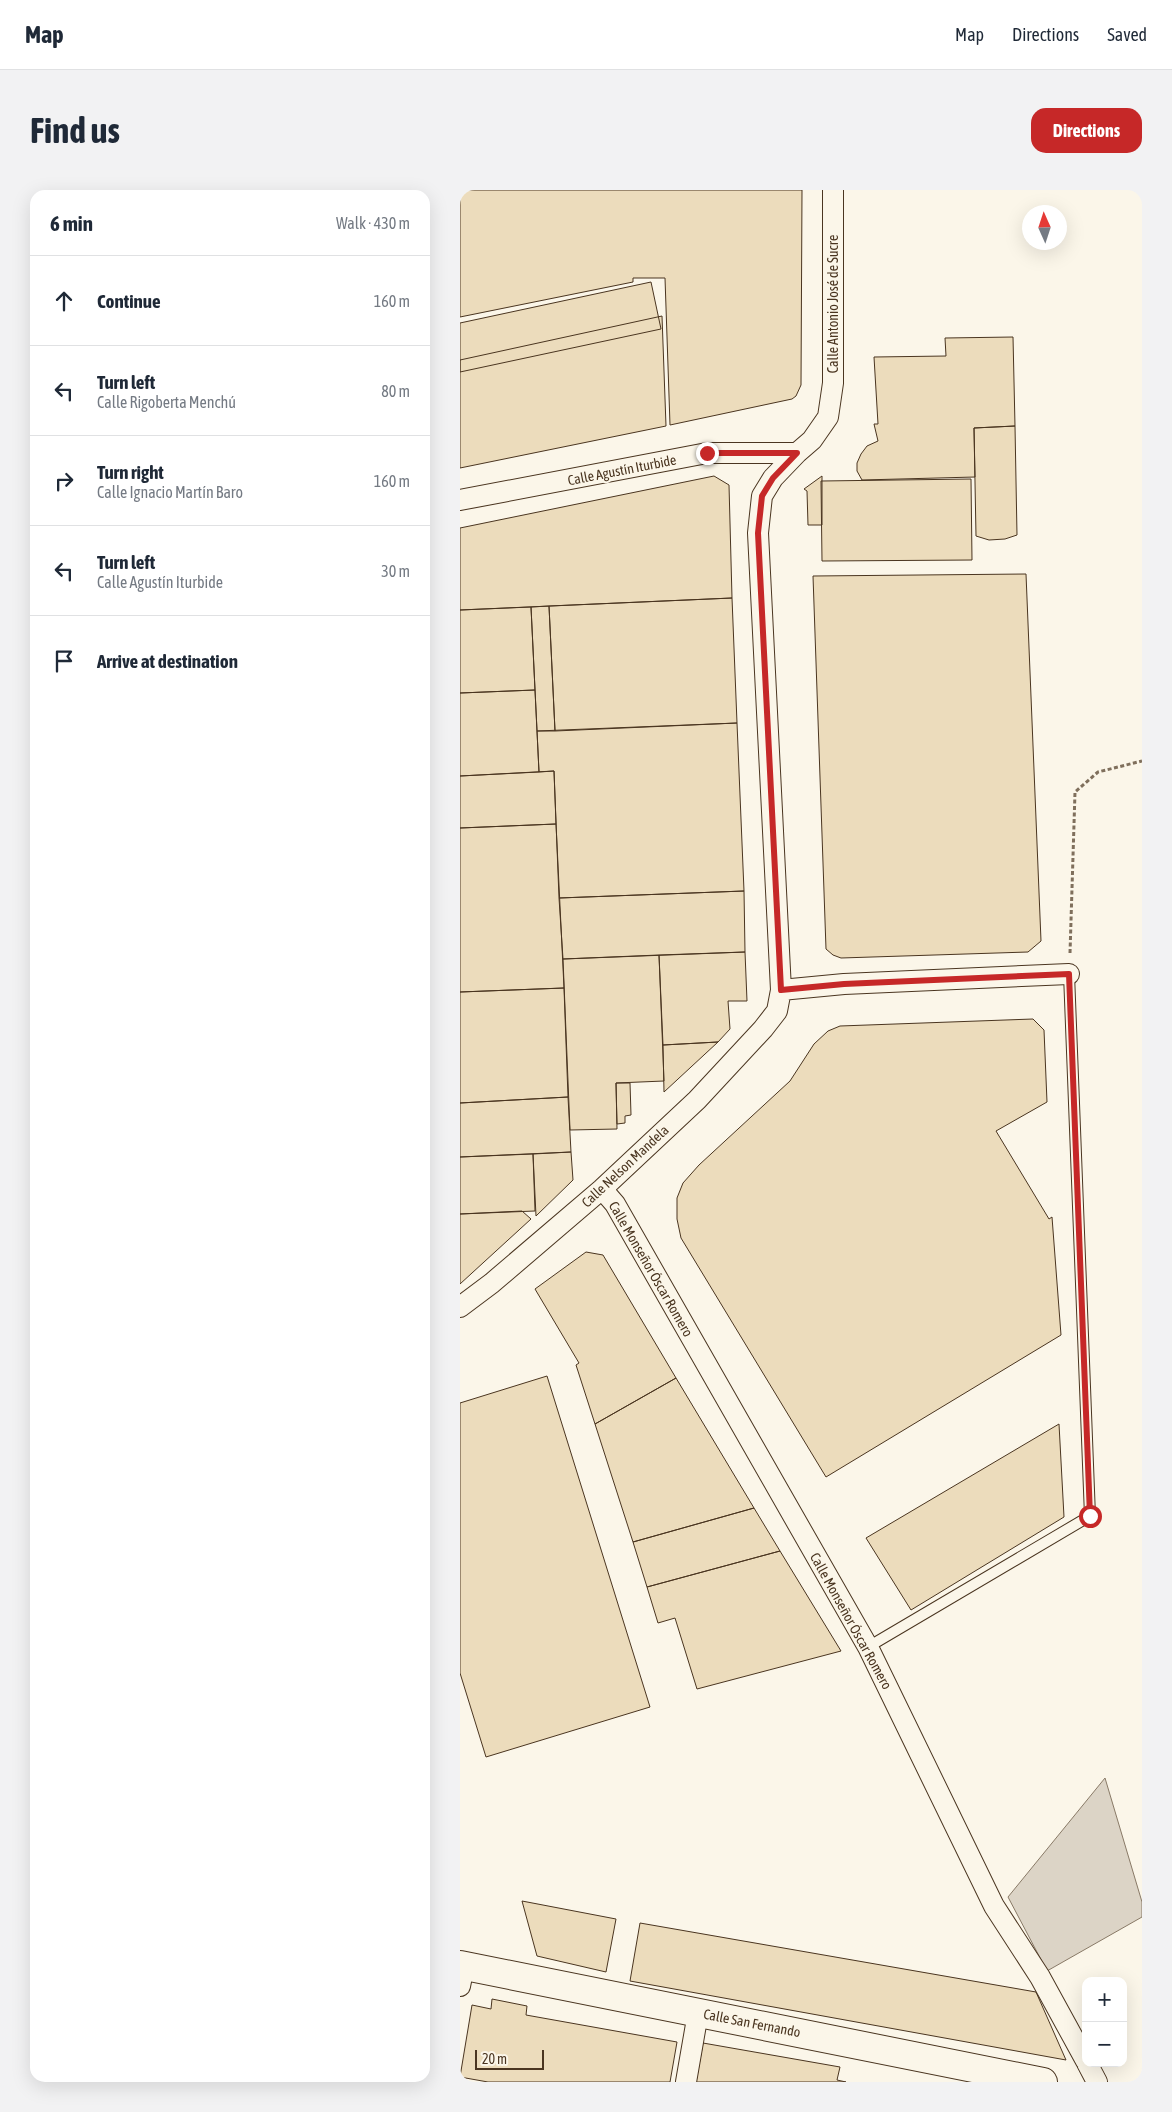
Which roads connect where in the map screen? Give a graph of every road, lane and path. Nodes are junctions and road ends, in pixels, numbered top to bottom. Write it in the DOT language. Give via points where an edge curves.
graph roads {
  1 [pos="833,190"];
  2 [pos="797,453"];
  3 [pos="460,500"];
  4 [pos="1142,761"];
  5 [pos="1069,974"];
  6 [pos="781,990"];
  7 [pos="602,1189"];
  8 [pos="460,1306"];
  9 [pos="868,1647"];
  10 [pos="461,1972"];
  11 [pos="698,2013"];
  12 [pos="1082,2055"];
  13 [pos="1089,2067"];
  14 [pos="686,2082"];
  15 [pos="1043,2082"];
  16 [pos="1097,2082"];
  1 -- 2 [label="street, Calle Antonio José de Sucre" via="833,382 828,417 812,440"];
  2 -- 3 [label="street, Calle Agustín Iturbide" via="707,453"];
  2 -- 6 [label="street" via="773,478 762,496 758,533"];
  4 -- 5 [label="path" via="1098,772 1075,792"];
  5 -- 6 [label="street"];
  5 -- 9 [label="lane" via="1090,1516"];
  6 -- 7 [label="street, Calle Nelson Mandela" via="776,1011 763,1029 697,1100"];
  7 -- 8 [label="street, Calle Nelson Mandela" via="492,1283"];
  7 -- 9 [label="street, Calle Monseñor Óscar Romero" via="615,1204"];
  9 -- 12 [label="street, Calle Monseñor Óscar Romero" via="994,1906 1040,1977"];
  10 -- 11 [label="street, Calle San Fernando"];
  11 -- 14 [label="street"];
  11 -- 15 [label="street, Calle San Fernando"];
  13 -- 16 [label="street, Calle Monseñor Óscar Romero"];
}
